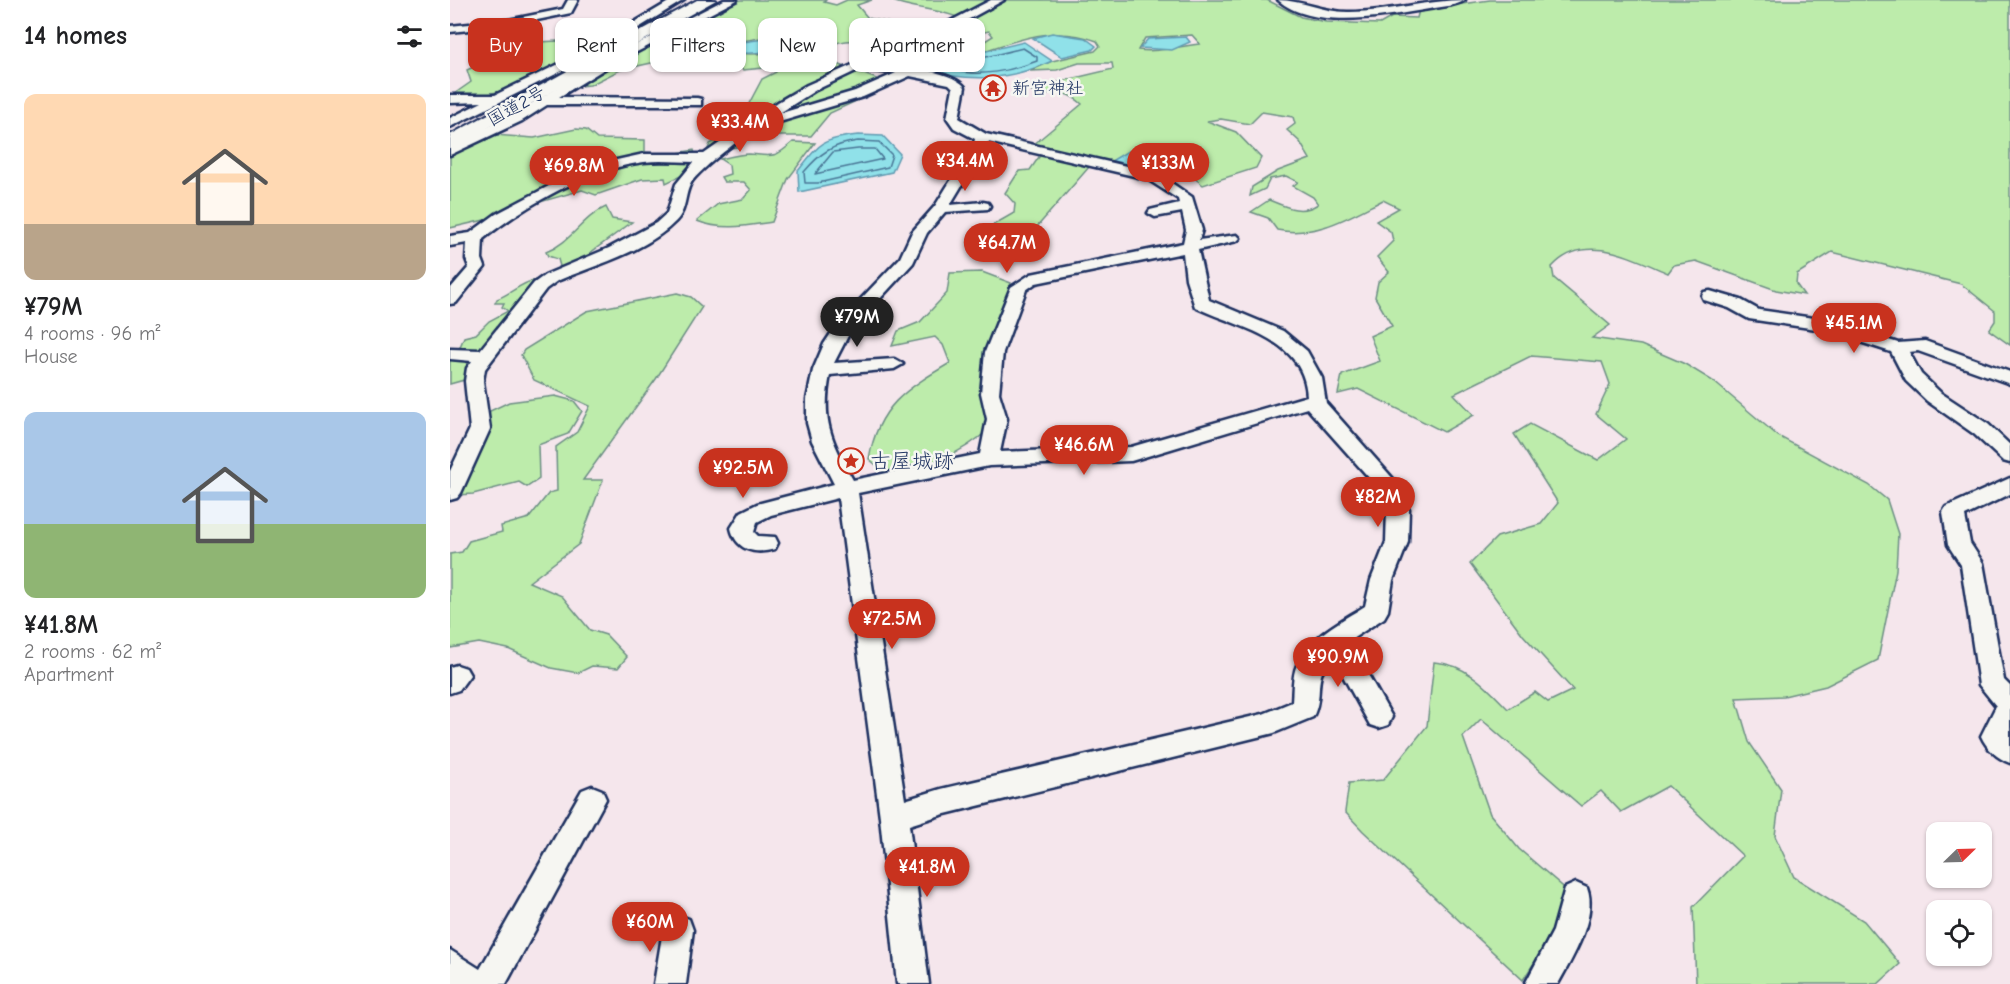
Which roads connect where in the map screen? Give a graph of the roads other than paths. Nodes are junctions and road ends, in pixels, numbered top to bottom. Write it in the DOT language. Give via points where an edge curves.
graph roads {
  1 [pos="573,0"];
  2 [pos="679,0"];
  3 [pos="708,0"];
  4 [pos="732,0"];
  5 [pos="999,0"];
  6 [pos="1283,0"];
  7 [pos="1460,0"];
  8 [pos="968,18"];
  9 [pos="450,29"];
  10 [pos="849,70"];
  11 [pos="908,72"];
  12 [pos="503,98"];
  13 [pos="450,99"];
  14 [pos="540,101"];
  15 [pos="697,102"];
  16 [pos="450,123"];
  17 [pos="756,124"];
  18 [pos="982,137"];
  19 [pos="450,143"];
  20 [pos="450,151"];
  21 [pos="706,158"];
  22 [pos="983,206"];
  23 [pos="1187,206"];
  24 [pos="951,211"];
  25 [pos="1155,213"];
  26 [pos="475,237"];
  27 [pos="1232,237"];
  28 [pos="450,241"];
  29 [pos="1190,246"];
  30 [pos="1710,296"];
  31 [pos="450,299"];
  32 [pos="1898,348"];
  33 [pos="450,354"];
  34 [pos="484,356"];
  35 [pos="894,364"];
  36 [pos="822,370"];
  37 [pos="2010,378"];
  38 [pos="1316,404"];
  39 [pos="2010,456"];
  40 [pos="989,459"];
  41 [pos="2010,485"];
  42 [pos="847,489"];
  43 [pos="450,493"];
  44 [pos="767,543"];
  45 [pos="1335,639"];
  46 [pos="2010,704"];
  47 [pos="1379,717"];
  48 [pos="2010,751"];
  49 [pos="592,800"];
  50 [pos="894,817"];
  51 [pos="1576,898"];
  52 [pos="678,930"];
  53 [pos="450,966"];
  54 [pos="473,984"];
  55 [pos="489,984"];
  56 [pos="670,984"];
  57 [pos="913,984"];
  58 [pos="1541,984"];
  1 -- 9 [label="street" via="567,11"];
  2 -- 12 [label="street" via="592,52"];
  3 -- 19 [label="highway, 国道2号"];
  4 -- 14 [label="street"];
  5 -- 8 [label="street"];
  6 -- 7 [label="street" via="1314,13 1341,16"];
  10 -- 17 [label="street" via="786,102"];
  11 -- 17 [label="street" via="859,94"];
  11 -- 18 [label="street" via="956,84 959,87 953,118 958,125"];
  12 -- 13 [label="street"];
  12 -- 16 [label="street"];
  14 -- 15 [label="street"];
  14 -- 20 [label="street"];
  17 -- 21 [label="street"];
  18 -- 23 [label="street" via="1152,176 1185,197"];
  18 -- 24 [label="street"];
  21 -- 26 [label="street" via="644,158 590,170 501,217"];
  21 -- 34 [label="street" via="678,192 677,210 671,218 644,236 551,278 528,299"];
  22 -- 24 [label="street"];
  23 -- 25 [label="street"];
  23 -- 29 [label="street" via="1194,230"];
  24 -- 36 [label="street" via="920,232 907,260 844,327"];
  26 -- 28 [label="street"];
  26 -- 31 [label="street" via="477,267"];
  27 -- 29 [label="street"];
  29 -- 38 [label="street" via="1201,303 1294,344 1318,389"];
  29 -- 40 [label="street" via="1031,279 1019,287 994,352 990,393 997,419"];
  30 -- 32 [label="street" via="1755,315 1827,325"];
  32 -- 37 [label="street" via="1919,345"];
  32 -- 39 [label="street" via="1913,377"];
  33 -- 34 [label="street"];
  34 -- 43 [label="street" via="474,381 480,429"];
  35 -- 36 [label="street"];
  36 -- 42 [label="street" via="816,399 817,423"];
  38 -- 40 [label="street" via="1307,402 1131,454"];
  38 -- 45 [label="street" via="1389,487 1398,509 1397,542 1382,580 1376,611"];
  40 -- 42 [label="street"];
  41 -- 46 [label="street" via="1954,512 1954,522 1959,545 1972,563 1992,685"];
  42 -- 44 [label="street" via="765,509 749,517 742,528 744,536 754,544"];
  42 -- 50 [label="street"];
  45 -- 47 [label="street"];
  45 -- 50 [label="street" via="1308,667 1304,709 1265,725 941,802"];
  46 -- 48 [label="street" via="1994,736"];
  49 -- 55 [label="street"];
  50 -- 57 [label="street"];
  51 -- 58 [label="street" via="1567,936"];
  52 -- 56 [label="street"];
  53 -- 54 [label="street"];
}
